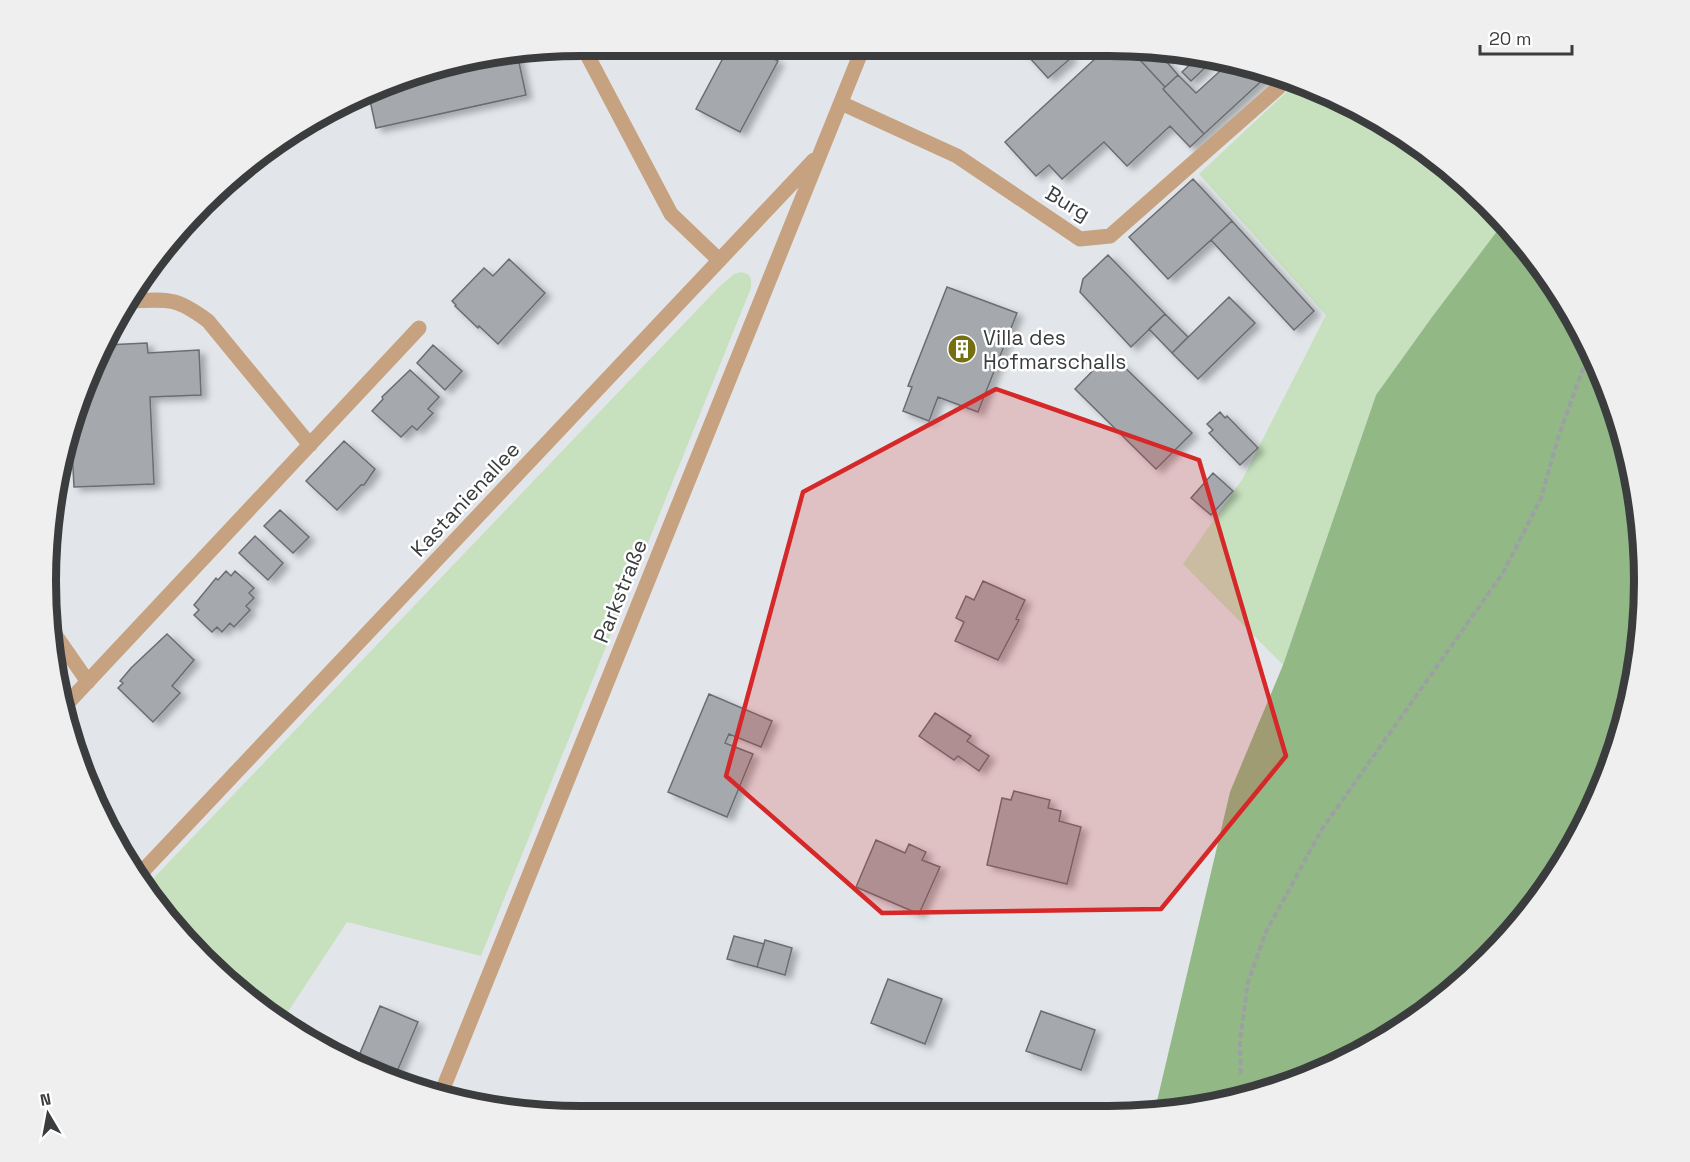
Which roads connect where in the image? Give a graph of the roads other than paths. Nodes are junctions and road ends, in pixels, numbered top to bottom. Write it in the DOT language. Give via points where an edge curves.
graph roads {
  1 [pos="588,56"];
  2 [pos="860,56"];
  3 [pos="1279,87"];
  4 [pos="841,103"];
  5 [pos="821,153"];
  6 [pos="720,260"];
  7 [pos="137,301"];
  8 [pos="420,328"];
  9 [pos="310,445"];
  10 [pos="59,640"];
  11 [pos="88,682"];
  12 [pos="70,701"];
  13 [pos="143,871"];
  14 [pos="443,1088"];
  1 -- 6 [label="street" via="672,214"];
  2 -- 4 [label="street"];
  3 -- 4 [label="street, Burg" via="1110,236 1080,239 957,156"];
  4 -- 5 [label="street, Parkstraße"];
  5 -- 6 [label="street, Kastanienallee"];
  5 -- 14 [label="street, Parkstraße"];
  6 -- 13 [label="street, Kastanienallee"];
  7 -- 9 [label="street" via="167,299 208,321"];
  8 -- 9 [label="street"];
  9 -- 11 [label="street"];
  10 -- 11 [label="street"];
  11 -- 12 [label="street"];
}
